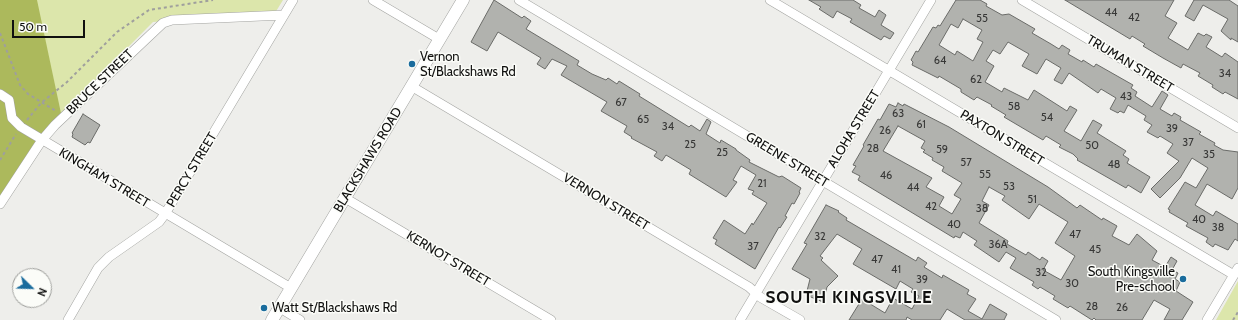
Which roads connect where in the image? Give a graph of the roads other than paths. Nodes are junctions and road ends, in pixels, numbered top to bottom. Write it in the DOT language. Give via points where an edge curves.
graph roads {
  1 [pos="293,0"];
  2 [pos="373,0"];
  3 [pos="463,0"];
  4 [pos="519,0"];
  5 [pos="770,0"];
  6 [pos="931,0"];
  7 [pos="1022,0"];
  8 [pos="284,15"];
  9 [pos="439,39"];
  10 [pos="889,70"];
  11 [pos="411,86"];
  12 [pos="0,94"];
  13 [pos="1238,128"];
  14 [pos="42,140"];
  15 [pos="822,181"];
  16 [pos="345,198"];
  17 [pos="0,204"];
  18 [pos="165,214"];
  19 [pos="1236,272"];
  20 [pos="291,288"];
  21 [pos="756,293"];
  22 [pos="280,308"];
  23 [pos="68,320"];
  24 [pos="272,320"];
  25 [pos="300,320"];
  26 [pos="551,320"];
  27 [pos="740,320"];
  28 [pos="800,320"];
  29 [pos="1056,320"];
  30 [pos="1207,320"];
  1 -- 8 [label="street, PERCY STREET"];
  2 -- 9 [label="street"];
  3 -- 9 [label="main road, BLACKSHAWS ROAD"];
  4 -- 15 [label="street, GREENE STREET"];
  5 -- 10 [label="street, PAXTON STREET"];
  6 -- 10 [label="street, ALOHA STREET"];
  7 -- 13 [label="street, TRUMAN STREET"];
  8 -- 14 [label="street, BRUCE STREET" via="172,20 163,23"];
  8 -- 18 [label="street, PERCY STREET"];
  9 -- 11 [label="main road, BLACKSHAWS ROAD"];
  10 -- 15 [label="street, ALOHA STREET"];
  10 -- 19 [label="street, PAXTON STREET"];
  11 -- 16 [label="main road, BLACKSHAWS ROAD"];
  11 -- 21 [label="street, VERNON STREET"];
  12 -- 14 [label="street, KINGHAM STREET" via="9,100 12,118"];
  14 -- 17 [label="street, BRUCE STREET"];
  14 -- 18 [label="street, KINGHAM STREET"];
  15 -- 21 [label="street, ALOHA STREET"];
  15 -- 29 [label="street, GREENE STREET"];
  16 -- 20 [label="main road, BLACKSHAWS ROAD"];
  16 -- 26 [label="street, KERNOT STREET"];
  18 -- 20 [label="street, KINGHAM STREET"];
  18 -- 23 [label="street, PERCY STREET" via="159,222 108,257 98,268"];
  19 -- 30 [label="street"];
  20 -- 22 [label="main road, BLACKSHAWS ROAD"];
  21 -- 27 [label="street, ALOHA STREET"];
  21 -- 28 [label="street, VERNON STREET"];
  22 -- 24 [label="main road, BLACKSHAWS ROAD"];
  22 -- 25 [label="street"];
}
